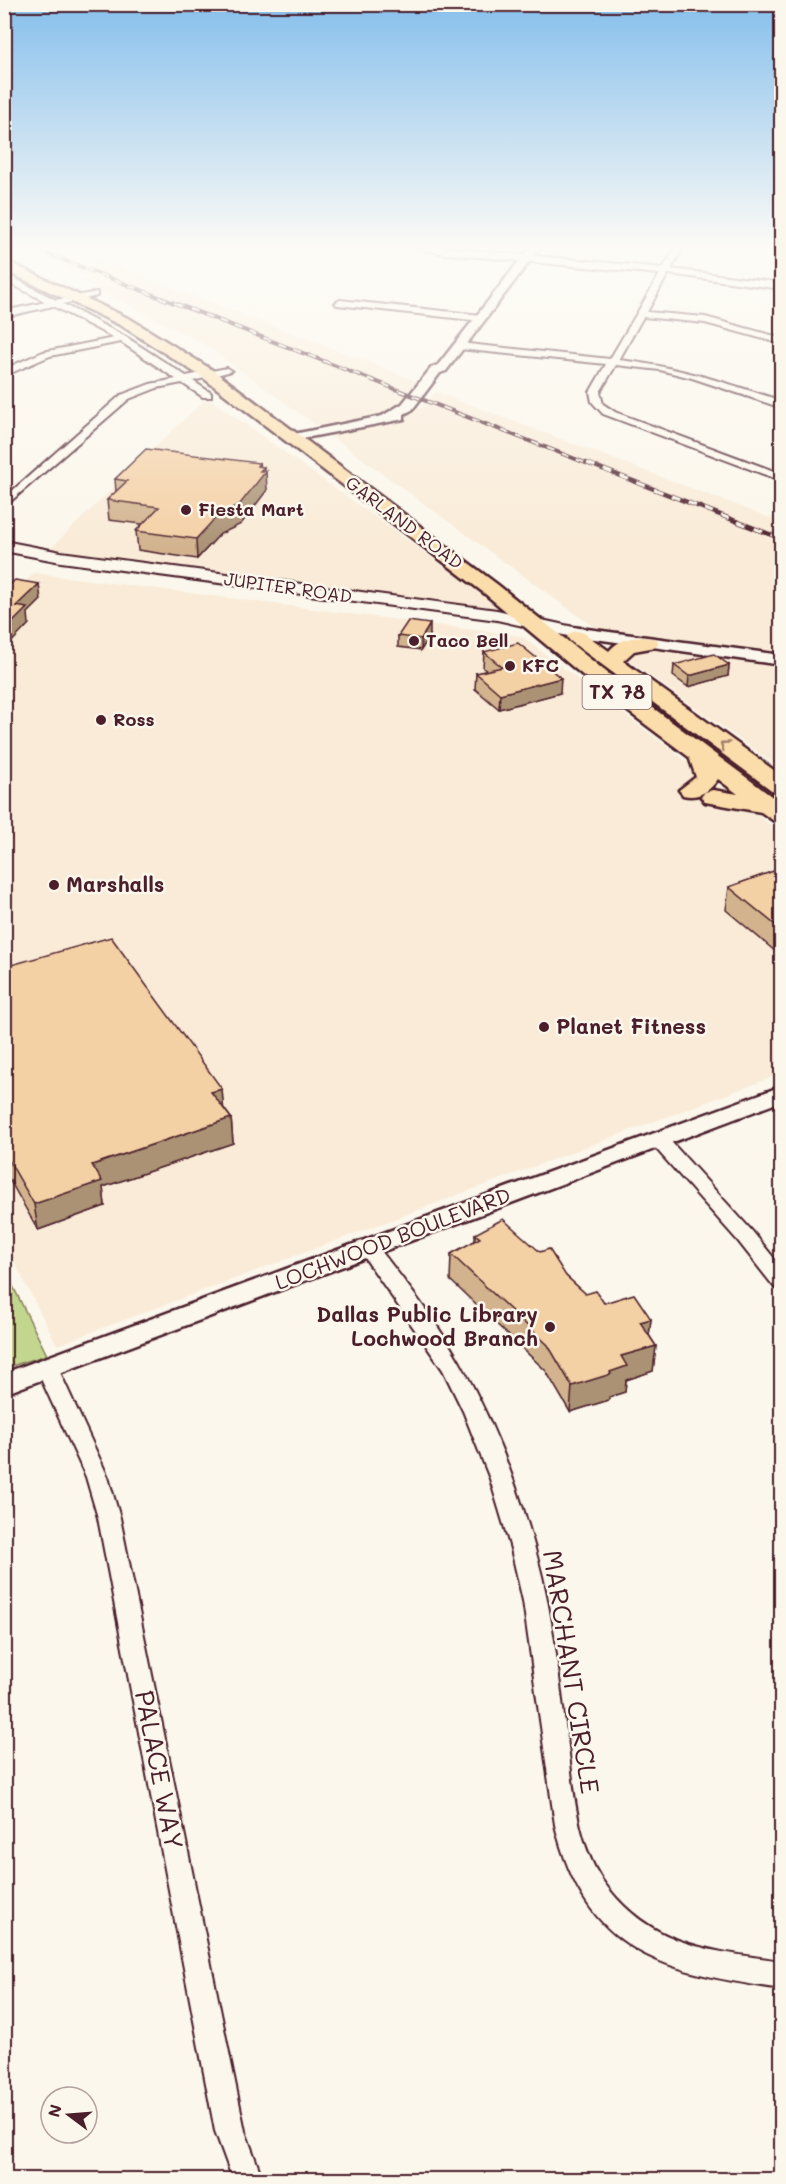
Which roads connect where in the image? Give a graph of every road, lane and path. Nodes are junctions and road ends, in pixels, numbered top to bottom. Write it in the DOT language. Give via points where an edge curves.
graph roads {
  1 [pos="86,347"];
  2 [pos="135,347"];
  3 [pos="166,347"];
  4 [pos="189,347"];
  5 [pos="458,347"];
  6 [pos="468,347"];
  7 [pos="620,347"];
  8 [pos="612,361"];
  9 [pos="227,371"];
  10 [pos="4,373"];
  11 [pos="208,374"];
  12 [pos="185,379"];
  13 [pos="207,395"];
  14 [pos="782,405"];
  15 [pos="315,433"];
  16 [pos="294,438"];
  17 [pos="373,478"];
  18 [pos="782,478"];
  19 [pos="351,483"];
  20 [pos="4,504"];
  21 [pos="452,538"];
  22 [pos="430,543"];
  23 [pos="4,546"];
  24 [pos="4,560"];
  25 [pos="104,569"];
  26 [pos="537,628"];
  27 [pos="572,632"];
  28 [pos="649,643"];
  29 [pos="782,660"];
  30 [pos="612,663"];
  31 [pos="692,747"];
  32 [pos="691,790"];
  33 [pos="713,797"];
  34 [pos="778,803"];
  35 [pos="782,1093"];
  36 [pos="657,1139"];
  37 [pos="368,1248"];
  38 [pos="782,1283"];
  39 [pos="47,1368"];
  40 [pos="4,1384"];
  41 [pos="782,1975"];
  42 [pos="248,2180"];
  1 -- 10 [label="street" via="30,359"];
  2 -- 12 [label="street"];
  3 -- 11 [label="main road, GARLAND ROAD / TX 78"];
  4 -- 9 [label="main road, GARLAND ROAD / TX 78"];
  5 -- 15 [label="street" via="419,404 400,416"];
  6 -- 8 [label="street"];
  7 -- 8 [label="street"];
  8 -- 14 [label="street" via="680,371"];
  8 -- 18 [label="street" via="595,392 595,401 602,410"];
  9 -- 11 [label="street"];
  9 -- 15 [label="main road, GARLAND ROAD / TX 78"];
  11 -- 12 [label="street"];
  11 -- 16 [label="main road, GARLAND ROAD / TX 78"];
  12 -- 13 [label="street"];
  12 -- 20 [label="street" via="139,390 119,401"];
  15 -- 16 [label="street"];
  15 -- 17 [label="main road, GARLAND ROAD / TX 78"];
  16 -- 19 [label="main road, GARLAND ROAD / TX 78"];
  17 -- 19 [label="main road"];
  17 -- 21 [label="main road, GARLAND ROAD / TX 78"];
  19 -- 22 [label="main road, GARLAND ROAD / TX 78"];
  21 -- 22 [label="main road"];
  21 -- 27 [label="main road, GARLAND ROAD / TX 78"];
  22 -- 26 [label="main road, GARLAND ROAD / TX 78"];
  23 -- 25 [label="main road, JUPITER ROAD"];
  24 -- 25 [label="main road, JUPITER ROAD"];
  25 -- 26 [label="main road, JUPITER ROAD"];
  26 -- 27 [label="main road, JUPITER ROAD"];
  26 -- 31 [label="main road, GARLAND ROAD / TX 78"];
  27 -- 28 [label="street, JUPITER ROAD"];
  27 -- 30 [label="main road, GARLAND ROAD / TX 78"];
  28 -- 29 [label="street, JUPITER ROAD"];
  28 -- 30 [label="main road" via="625,646"];
  34 -- 30 [label="main road, GARLAND ROAD / TX 78, one-way"];
  31 -- 32 [label="main road" via="708,776"];
  31 -- 34 [label="main road, GARLAND ROAD / TX 78"];
  33 -- 34 [label="main road"];
  35 -- 36 [label="street, LOCHWOOD BOULEVARD"];
  36 -- 37 [label="street, LOCHWOOD BOULEVARD"];
  36 -- 38 [label="street"];
  37 -- 39 [label="street, LOCHWOOD BOULEVARD"];
  37 -- 41 [label="street, MARCHANT CIRCLE" via="453,1368 496,1466 534,1594 563,1807 590,1886 621,1923 664,1950 701,1962"];
  39 -- 40 [label="street, LOCHWOOD BOULEVARD"];
  39 -- 42 [label="street, PALACE WAY" via="97,1477 109,1518 230,2131"];
}
